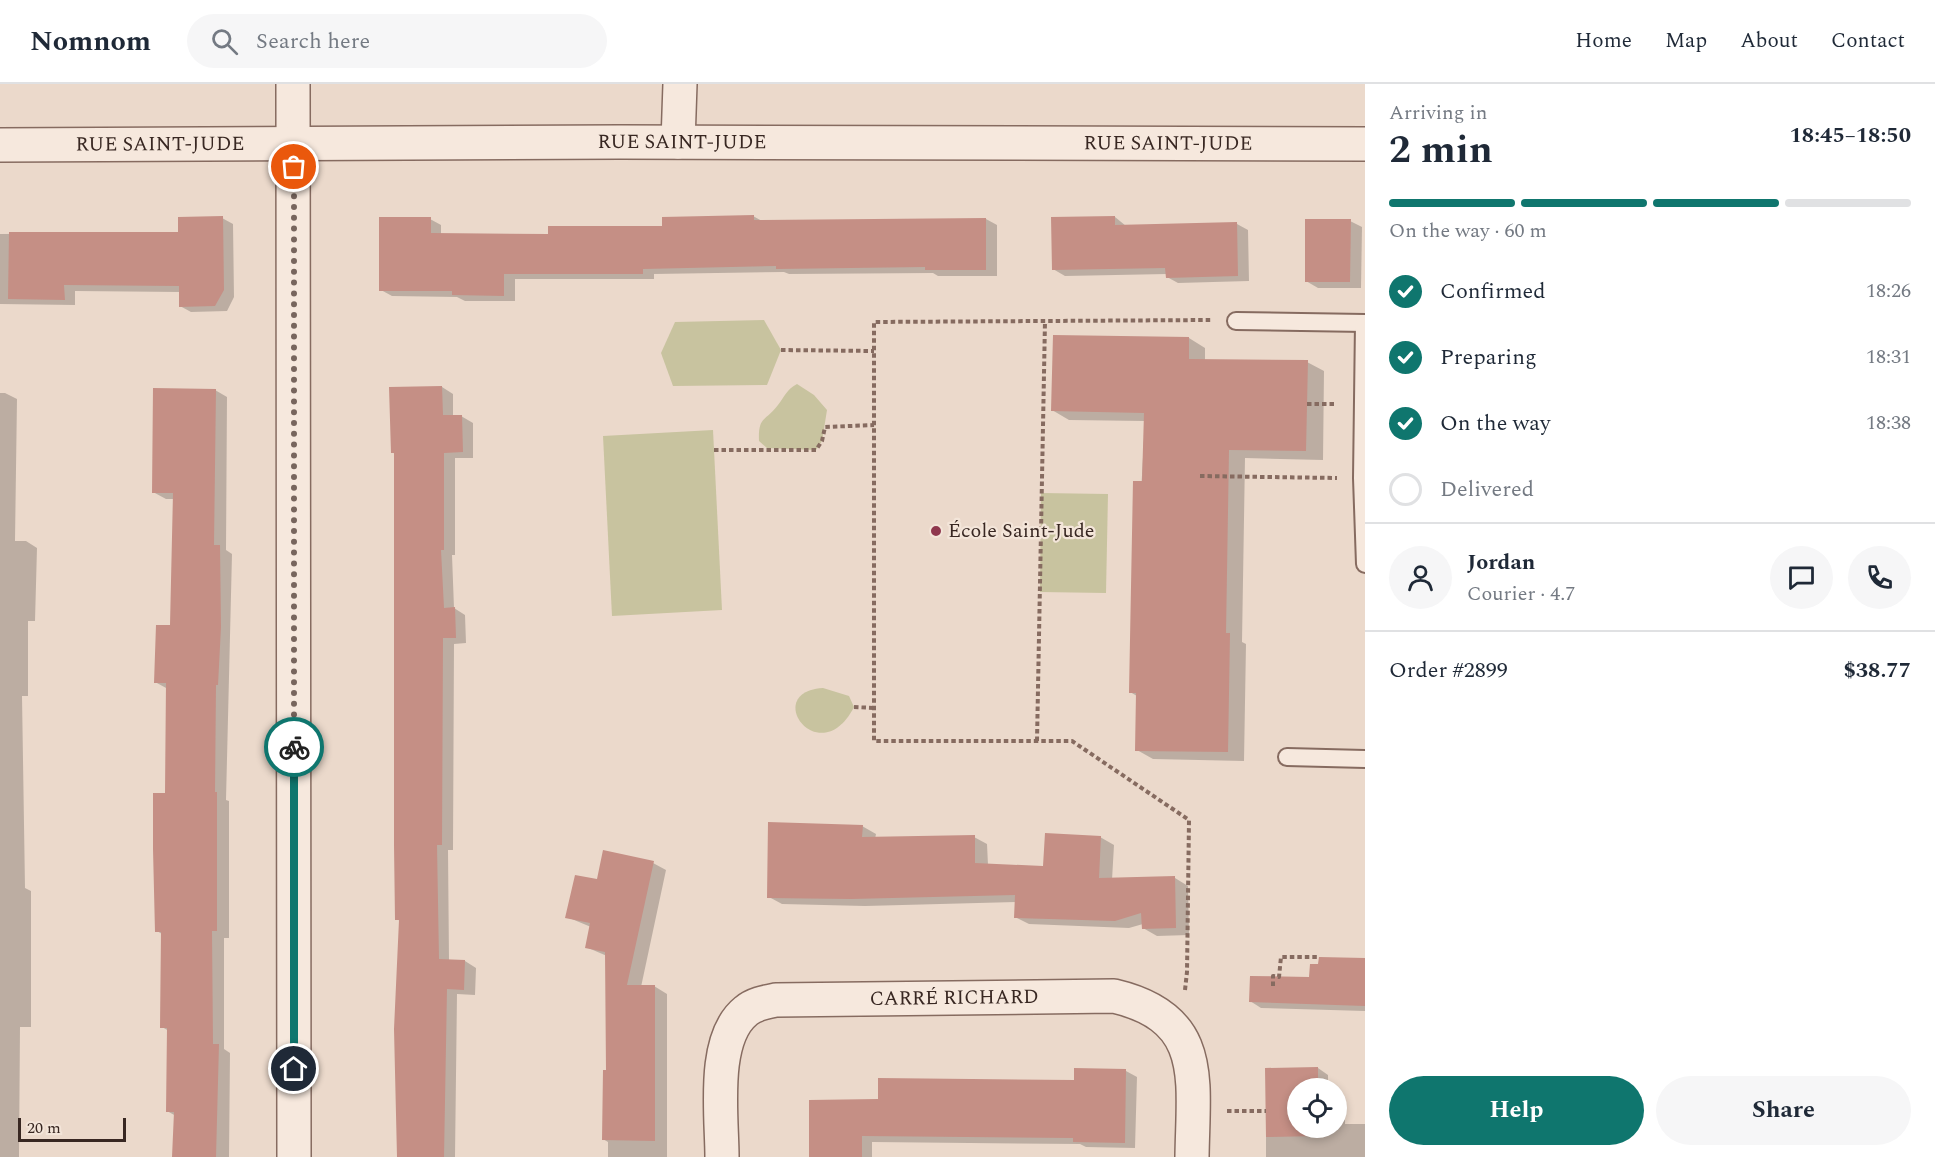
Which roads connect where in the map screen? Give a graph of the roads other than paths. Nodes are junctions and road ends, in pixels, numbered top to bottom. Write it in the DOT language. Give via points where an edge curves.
graph roads {
  1 [pos="293,84"];
  2 [pos="680,84"];
  3 [pos="678,142"];
  4 [pos="1365,144"];
  5 [pos="0,145"];
  6 [pos="294,145"];
  7 [pos="1236,321"];
  8 [pos="1364,323"];
  9 [pos="1365,564"];
  10 [pos="1287,757"];
  11 [pos="1365,759"];
  12 [pos="294,1157"];
  13 [pos="722,1157"];
  14 [pos="1192,1157"];
  1 -- 6 [label="street"];
  2 -- 3 [label="street"];
  3 -- 4 [label="street, RUE SAINT-JUDE"];
  3 -- 6 [label="street, RUE SAINT-JUDE"];
  5 -- 6 [label="street, RUE SAINT-JUDE"];
  6 -- 12 [label="street"];
  7 -- 8 [label="lane"];
  8 -- 9 [label="lane"];
  10 -- 11 [label="lane"];
  13 -- 14 [label="street, CARRÉ RICHARD" via="725,1045 735,1023 761,1003 1114,996 1152,1008 1170,1020 1180,1033 1191,1071"];
}
